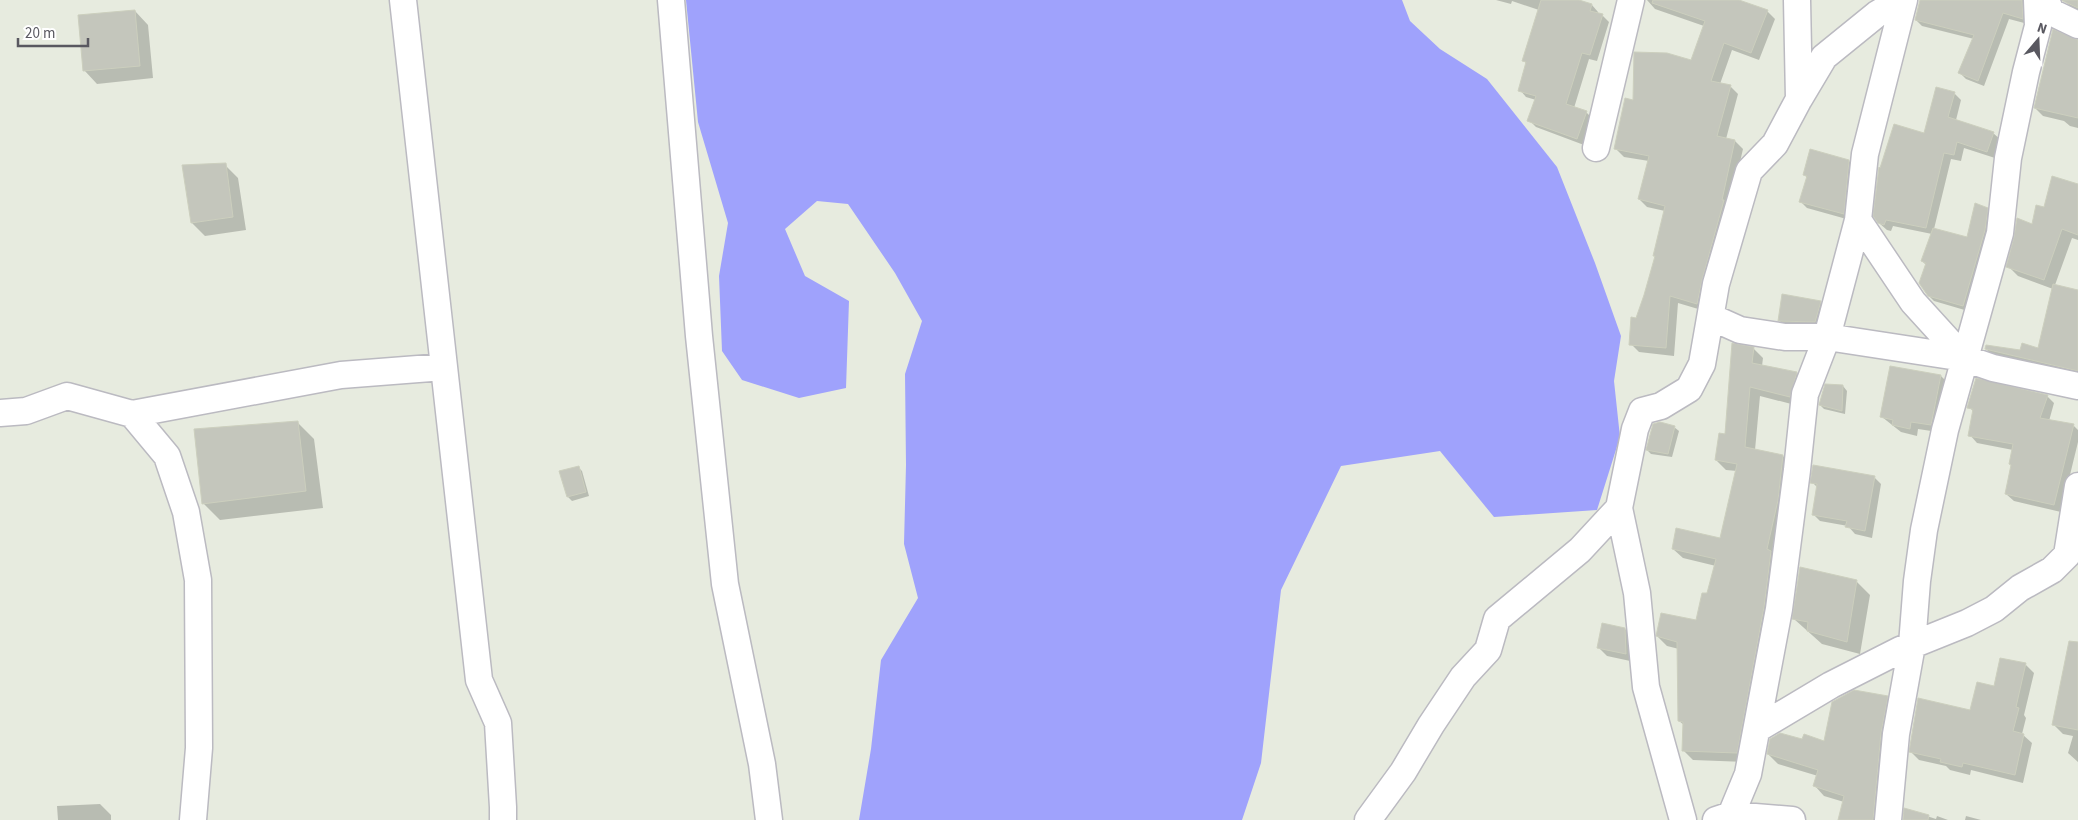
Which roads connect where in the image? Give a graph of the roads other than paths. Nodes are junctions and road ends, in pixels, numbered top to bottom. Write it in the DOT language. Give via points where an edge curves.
graph roads {
  1 [pos="386,0"];
  2 [pos="671,0"];
  3 [pos="1632,0"];
  4 [pos="1797,0"];
  5 [pos="1903,0"];
  6 [pos="2037,0"];
  7 [pos="2046,0"];
  8 [pos="404,9"];
  9 [pos="2078,25"];
  10 [pos="1799,98"];
  11 [pos="1596,148"];
  12 [pos="1858,220"];
  13 [pos="1710,317"];
  14 [pos="1827,337"];
  15 [pos="1964,358"];
  16 [pos="444,367"];
  17 [pos="2078,386"];
  18 [pos="0,413"];
  19 [pos="132,414"];
  20 [pos="2078,486"];
  21 [pos="1618,508"];
  22 [pos="1912,645"];
  23 [pos="1756,729"];
  24 [pos="1724,818"];
  25 [pos="193,820"];
  26 [pos="502,820"];
  27 [pos="769,820"];
  28 [pos="1368,820"];
  29 [pos="1684,820"];
  30 [pos="1792,820"];
  31 [pos="1888,820"];
  1 -- 8 [label="street"];
  2 -- 27 [label="street" via="699,336 725,584 762,764"];
  3 -- 11 [label="street"];
  4 -- 10 [label="street"];
  5 -- 10 [label="street" via="1877,14 1824,57"];
  5 -- 12 [label="street" via="1865,154"];
  6 -- 15 [label="street" via="2038,26 2008,158 2000,233"];
  7 -- 9 [label="street" via="2051,12"];
  8 -- 16 [label="street"];
  10 -- 13 [label="street" via="1775,144 1749,171 1716,284"];
  12 -- 14 [label="street"];
  12 -- 15 [label="street" via="1914,302"];
  13 -- 14 [label="street" via="1740,330 1785,337"];
  13 -- 21 [label="street" via="1702,364 1689,389 1661,406 1642,411"];
  14 -- 15 [label="street"];
  14 -- 23 [label="street" via="1805,394 1779,609"];
  15 -- 17 [label="street" via="1993,368"];
  15 -- 22 [label="street" via="1934,476 1916,581"];
  16 -- 19 [label="street" via="340,375"];
  16 -- 26 [label="street" via="479,680 498,723 504,807"];
  18 -- 19 [label="street" via="26,411 67,396"];
  19 -- 25 [label="street" via="167,456 186,512 198,580 199,748"];
  20 -- 22 [label="street" via="2067,555 2052,570 2020,588 1985,614"];
  21 -- 28 [label="street" via="1580,550 1497,618 1488,650 1463,677 1430,725 1404,772"];
  21 -- 29 [label="street" via="1637,593 1646,687"];
  22 -- 23 [label="street" via="1831,684"];
  22 -- 31 [label="street" via="1896,734"];
  23 -- 24 [label="street" via="1748,774"];
  24 -- 30 [label="street"];
}
